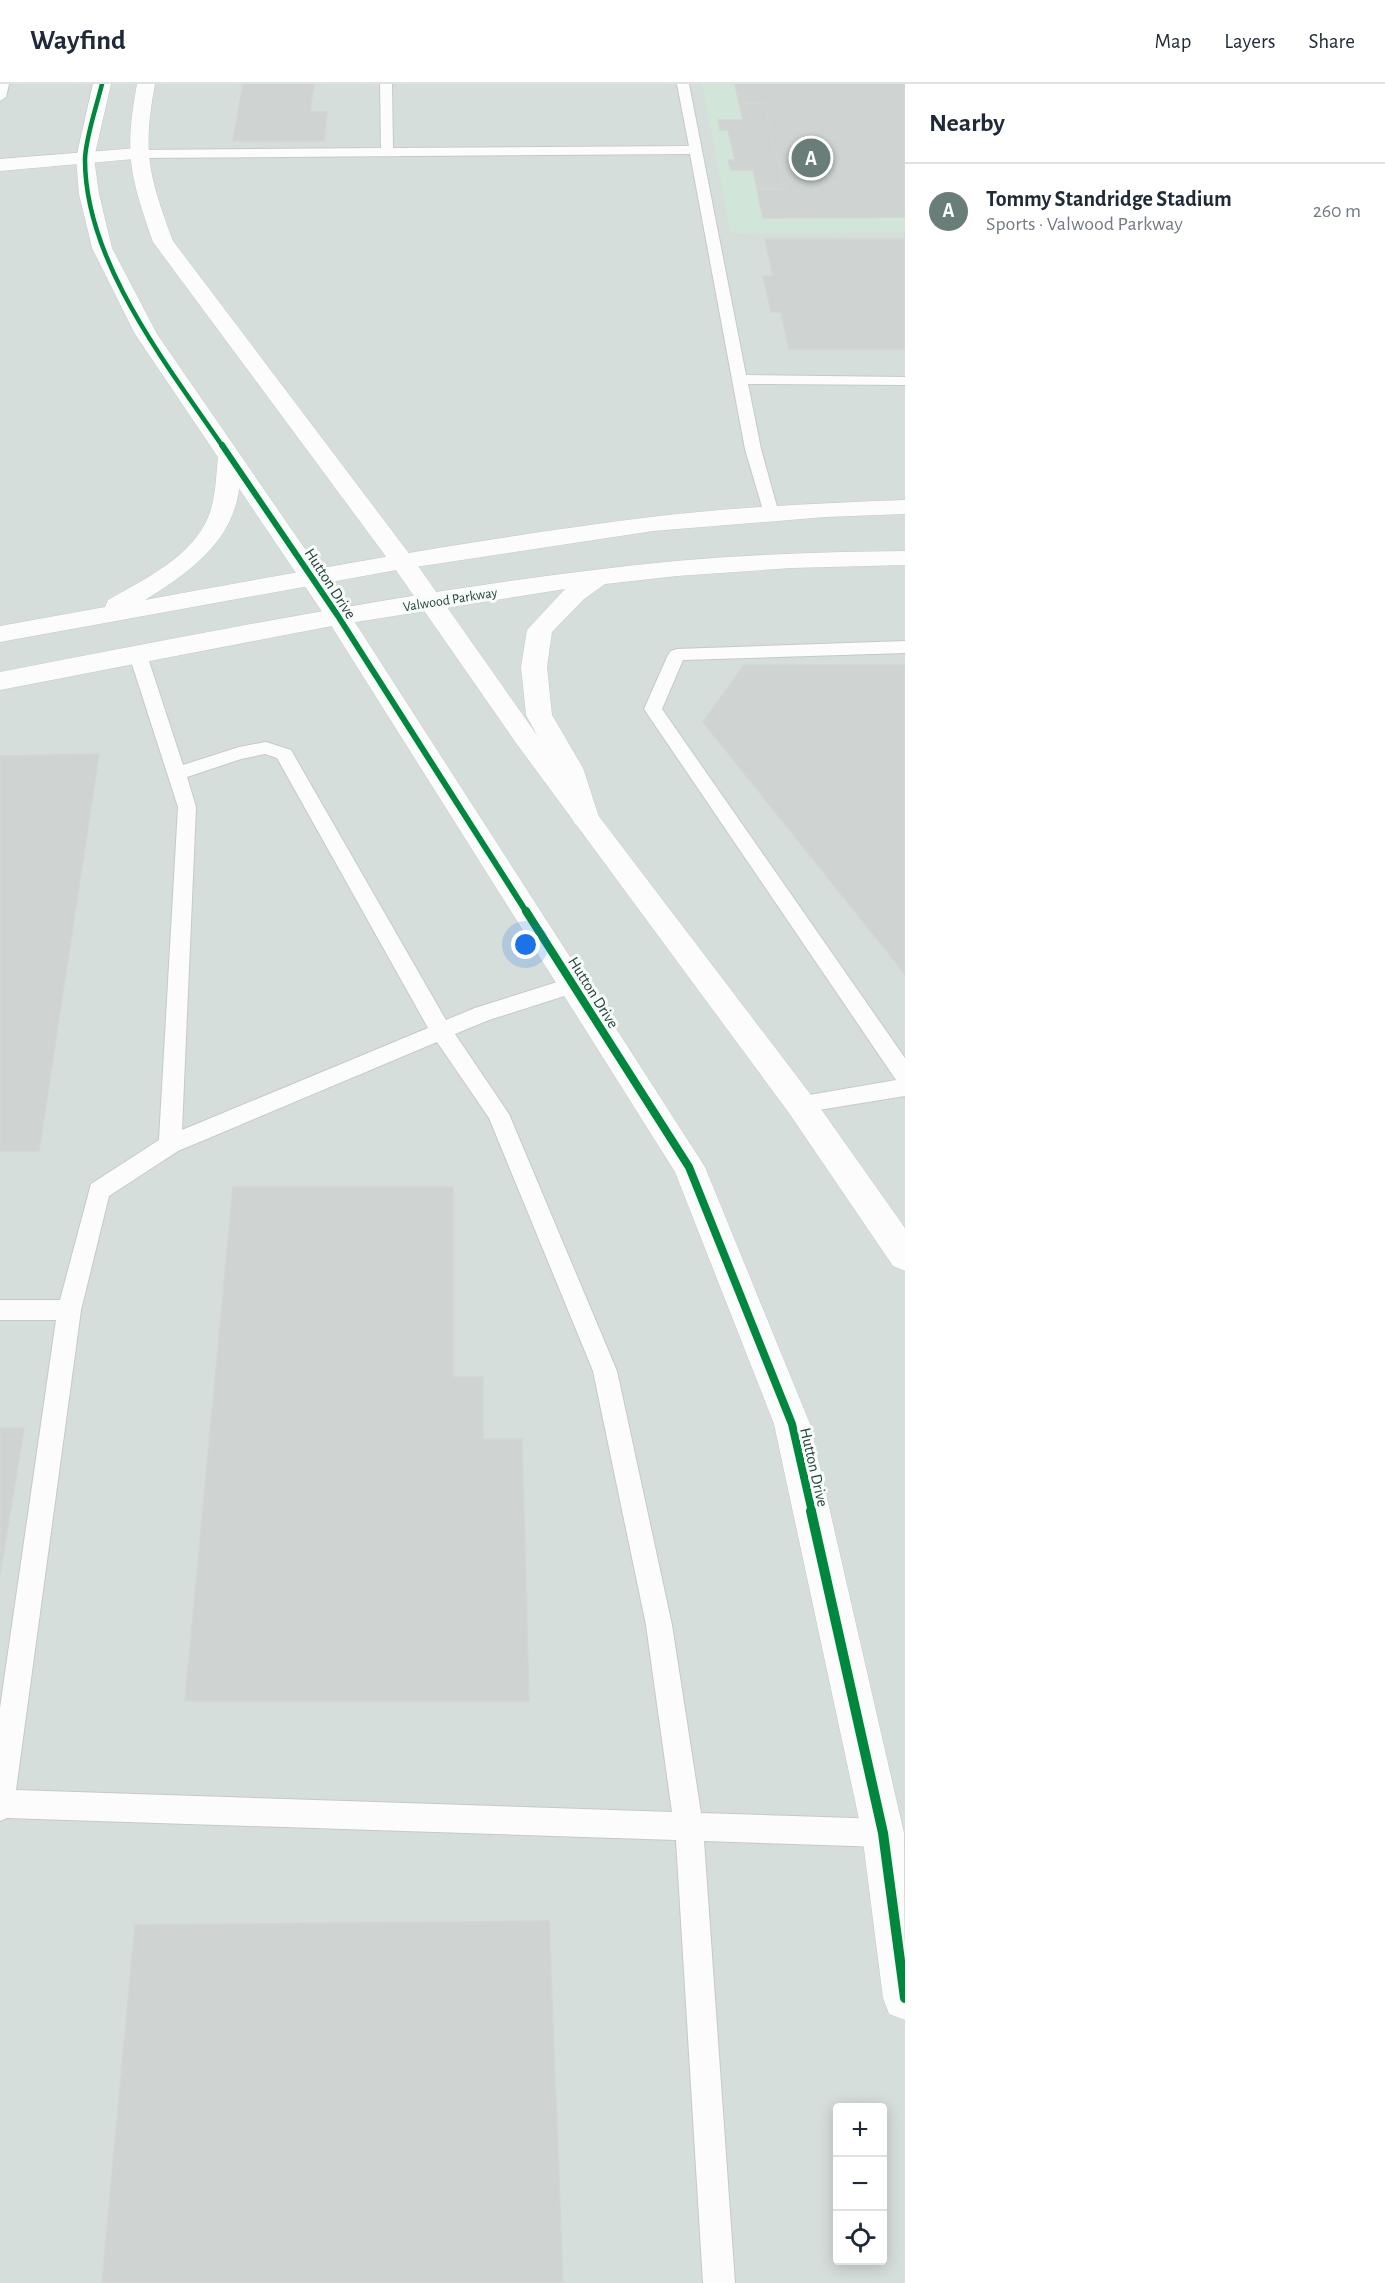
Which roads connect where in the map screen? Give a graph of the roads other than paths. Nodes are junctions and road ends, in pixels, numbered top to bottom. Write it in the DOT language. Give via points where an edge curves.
graph roads {
  1 [pos="3,84"];
  2 [pos="102,84"];
  3 [pos="146,84"];
  4 [pos="386,84"];
  5 [pos="683,84"];
  6 [pos="0,97"];
  7 [pos="696,150"];
  8 [pos="387,151"];
  9 [pos="138,154"];
  10 [pos="85,158"];
  11 [pos="0,165"];
  12 [pos="741,379"];
  13 [pos="905,381"];
  14 [pos="229,456"];
  15 [pos="905,507"];
  16 [pos="771,514"];
  17 [pos="905,558"];
  18 [pos="402,561"];
  19 [pos="603,575"];
  20 [pos="313,579"];
  21 [pos="431,601"];
  22 [pos="338,616"];
  23 [pos="97,617"];
  24 [pos="0,634"];
  25 [pos="905,647"];
  26 [pos="138,655"];
  27 [pos="0,681"];
  28 [pos="177,773"];
  29 [pos="585,817"];
  30 [pos="573,986"];
  31 [pos="441,1031"];
  32 [pos="905,1074"];
  33 [pos="905,1087"];
  34 [pos="800,1104"];
  35 [pos="170,1145"];
  36 [pos="893,1220"];
  37 [pos="905,1256"];
  38 [pos="0,1310"];
  39 [pos="69,1310"];
  40 [pos="0,1805"];
  41 [pos="689,1827"];
  42 [pos="883,1833"];
  43 [pos="905,1998"];
  44 [pos="719,2283"];
  1 -- 6 [label="lane"];
  2 -- 10 [label="street, Hutton Drive"];
  3 -- 9 [label="street"];
  4 -- 8 [label="lane"];
  5 -- 7 [label="lane"];
  7 -- 8 [label="lane"];
  7 -- 12 [label="lane"];
  8 -- 9 [label="lane"];
  9 -- 10 [label="street"];
  9 -- 18 [label="street" via="142,180 163,242"];
  10 -- 11 [label="street"];
  10 -- 14 [label="street, Hutton Drive" via="102,248 146,333"];
  12 -- 13 [label="lane"];
  12 -- 16 [label="lane" via="753,449"];
  14 -- 20 [label="street, Hutton Drive"];
  14 -- 23 [label="street" via="226,500 210,540 167,576"];
  15 -- 16 [label="street"];
  16 -- 18 [label="street" via="653,524"];
  17 -- 19 [label="street, Valwood Parkway" via="746,562"];
  18 -- 20 [label="street"];
  18 -- 21 [label="street"];
  19 -- 21 [label="street, Valwood Parkway"];
  19 -- 29 [label="street" via="574,593 540,630 534,667 539,715 569,768"];
  20 -- 22 [label="street, Hutton Drive"];
  20 -- 23 [label="street"];
  21 -- 22 [label="street, Valwood Parkway"];
  21 -- 29 [label="street"];
  22 -- 26 [label="street, Valwood Parkway"];
  22 -- 30 [label="street, Hutton Drive"];
  23 -- 24 [label="street"];
  25 -- 32 [label="lane" via="676,655 653,709"];
  26 -- 27 [label="street, Valwood Parkway"];
  26 -- 28 [label="lane"];
  28 -- 31 [label="lane" via="266,748 284,754"];
  28 -- 35 [label="lane" via="187,807"];
  29 -- 34 [label="street"];
  30 -- 31 [label="lane"];
  30 -- 42 [label="street, Hutton Drive" via="689,1167 792,1424"];
  31 -- 35 [label="lane"];
  31 -- 41 [label="lane" via="498,1114 605,1371 659,1625"];
  33 -- 34 [label="lane"];
  34 -- 36 [label="street"];
  35 -- 39 [label="lane" via="99,1191"];
  36 -- 37 [label="street"];
  38 -- 39 [label="lane"];
  39 -- 40 [label="lane"];
  40 -- 41 [label="lane"];
  41 -- 42 [label="lane"];
  41 -- 44 [label="lane"];
  42 -- 43 [label="street, Hutton Drive"];
}
